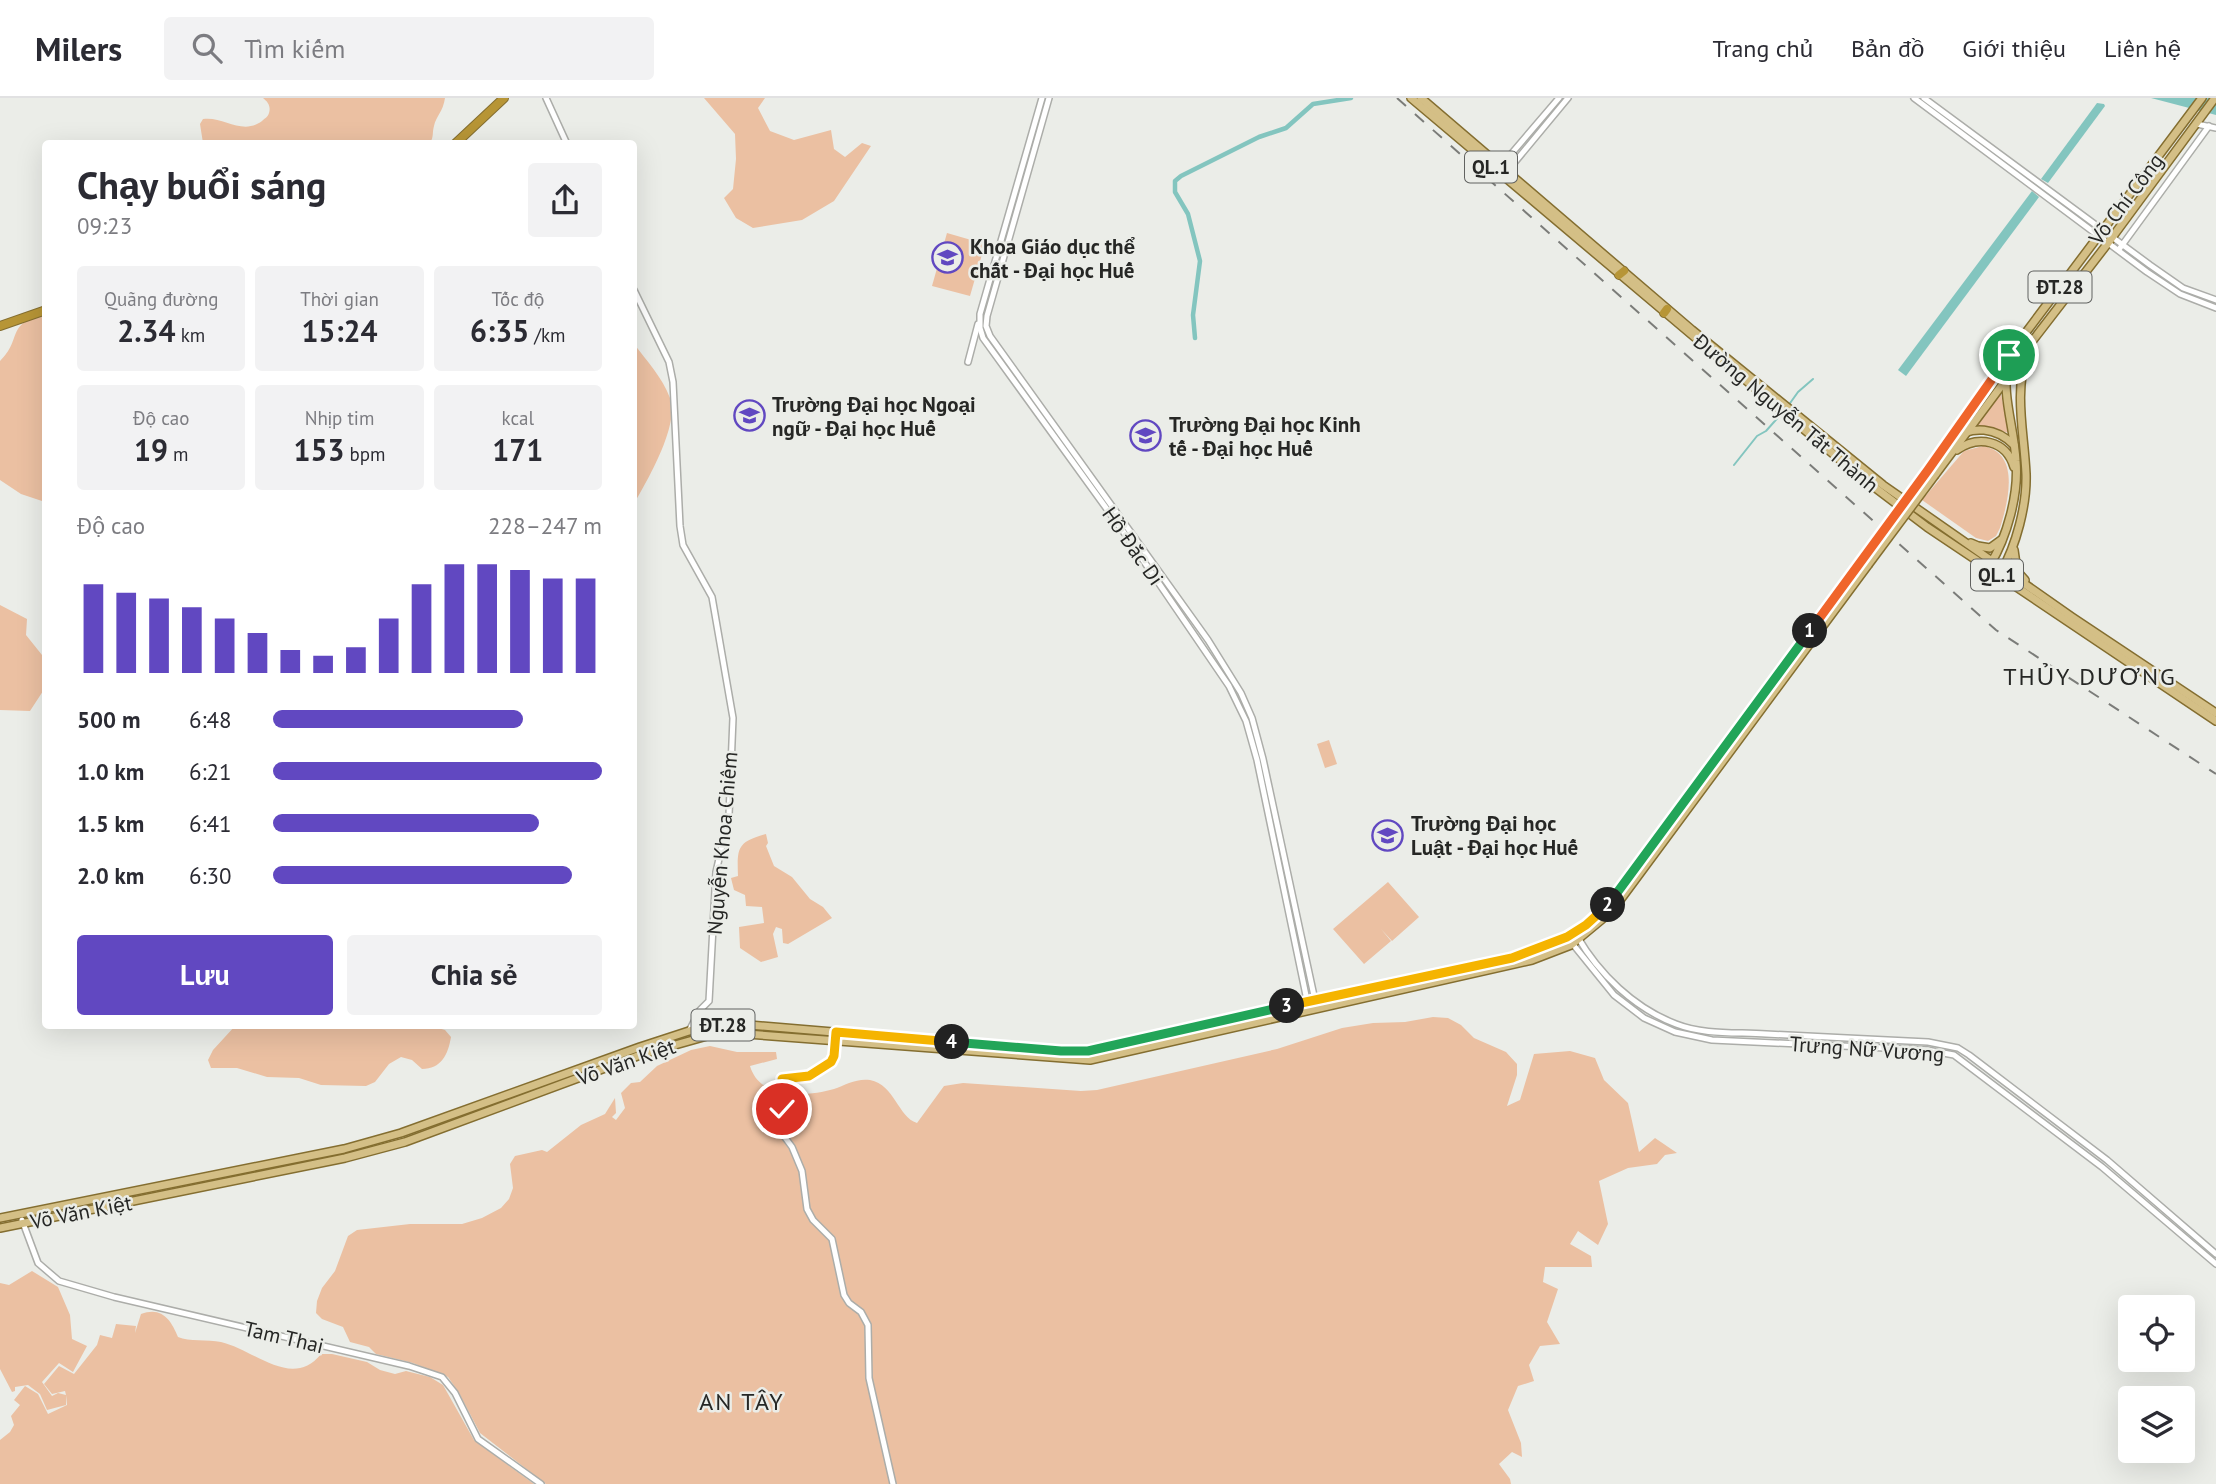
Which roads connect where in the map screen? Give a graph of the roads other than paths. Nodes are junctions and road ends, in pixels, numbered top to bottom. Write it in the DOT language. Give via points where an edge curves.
graph roads {
  1 [pos="504,98"];
  2 [pos="546,98"];
  3 [pos="1042,98"];
  4 [pos="1049,98"];
  5 [pos="1411,98"];
  6 [pos="1421,98"];
  7 [pos="1559,98"];
  8 [pos="1568,98"];
  9 [pos="1914,98"];
  10 [pos="1924,98"];
  11 [pos="2202,98"];
  12 [pos="2215,98"];
  13 [pos="1948,118"];
  14 [pos="1542,123"];
  15 [pos="2197,123"];
  16 [pos="2208,126"];
  17 [pos="2216,128"];
  18 [pos="459,140"];
  19 [pos="564,140"];
  20 [pos="1501,172"];
  21 [pos="2101,233"];
  22 [pos="2110,240"];
  23 [pos="2120,248"];
  24 [pos="637,296"];
  25 [pos="2216,300"];
  26 [pos="2216,307"];
  27 [pos="42,311"];
  28 [pos="980,314"];
  29 [pos="0,326"];
  30 [pos="983,327"];
  31 [pos="2030,344"];
  32 [pos="2009,355"];
  33 [pos="968,362"];
  34 [pos="2005,381"];
  35 [pos="1790,414"];
  36 [pos="1969,430"];
  37 [pos="2014,445"];
  38 [pos="1943,457"];
  39 [pos="2016,477"];
  40 [pos="2026,478"];
  41 [pos="1932,520"];
  42 [pos="2006,534"];
  43 [pos="2013,545"];
  44 [pos="1865,563"];
  45 [pos="1990,565"];
  46 [pos="2000,573"];
  47 [pos="2046,600"];
  48 [pos="2102,640"];
  49 [pos="2216,713"];
  50 [pos="2216,720"];
  51 [pos="1577,936"];
  52 [pos="1569,941"];
  53 [pos="1312,1005"];
  54 [pos="1716,1032"];
  55 [pos="691,1036"];
  56 [pos="835,1037"];
  57 [pos="1868,1039"];
  58 [pos="1716,1040"];
  59 [pos="1868,1047"];
  60 [pos="516,1091"];
  61 [pos="520,1100"];
  62 [pos="2037,1107"];
  63 [pos="2032,1114"];
  64 [pos="401,1133"];
  65 [pos="405,1142"];
  66 [pos="18,1214"];
  67 [pos="0,1218"];
  68 [pos="24,1223"];
  69 [pos="2181,1226"];
  70 [pos="0,1228"];
  71 [pos="2180,1234"];
  72 [pos="2216,1254"];
  73 [pos="2216,1264"];
  74 [pos="541,1484"];
  75 [pos="893,1484"];
  1 -- 18 [label="highway"];
  2 -- 19 [label="street"];
  3 -- 28 [label="street"];
  4 -- 30 [label="street"];
  5 -- 20 [label="main road, QL.1"];
  6 -- 20 [label="main road, QL.1"];
  7 -- 14 [label="street"];
  8 -- 14 [label="street"];
  9 -- 13 [label="street"];
  10 -- 13 [label="street"];
  11 -- 21 [label="main road, Võ Chí Công / ĐT.28"];
  12 -- 15 [label="main road, Võ Chí Công / ĐT.28"];
  13 -- 21 [label="street"];
  14 -- 20 [label="street"];
  15 -- 16 [label="street"];
  15 -- 22 [label="main road, Võ Chí Công / ĐT.28"];
  16 -- 17 [label="street"];
  16 -- 23 [label="street"];
  20 -- 35 [label="main road, Đường Nguyễn Tất Thành / QL.1"];
  21 -- 22 [label="street"];
  21 -- 32 [label="main road, Võ Chí Công / ĐT.28"];
  22 -- 23 [label="street"];
  22 -- 31 [label="main road, Võ Chí Công / ĐT.28"];
  23 -- 25 [label="street" via="2183,288"];
  23 -- 26 [label="street" via="2180,294"];
  24 -- 55 [label="street, Nguyễn Khoa Chiêm" via="669,362 682,536 712,597 733,718 729,815 713,900 709,1001 700,1010"];
  27 -- 29 [label="highway"];
  28 -- 30 [label="street"];
  28 -- 33 [label="street"];
  30 -- 53 [label="street, Hồ Đắc Di" via="983,338 1208,640 1246,705 1263,759"];
  31 -- 34 [label="main road, Võ Chí Công / ĐT.28"];
  31 -- 40 [label="main road" via="2019,397"];
  32 -- 34 [label="main road"];
  32 -- 38 [label="main road, Võ Chí Công / ĐT.28"];
  34 -- 36 [label="main road, Võ Chí Công / ĐT.28"];
  34 -- 37 [label="main road"];
  35 -- 41 [label="main road, Đường Nguyễn Tất Thành / QL.1"];
  35 -- 45 [label="main road, Đường Nguyễn Tất Thành / QL.1" via="1887,497"];
  36 -- 37 [label="main road" via="1993,432"];
  36 -- 38 [label="main road, Võ Chí Công / ĐT.28"];
  37 -- 39 [label="main road"];
  37 -- 40 [label="main road"];
  38 -- 39 [label="main road" via="1963,445 1995,443 2008,453"];
  38 -- 44 [label="main road, Võ Chí Công / ĐT.28, bridge"];
  39 -- 42 [label="main road"];
  40 -- 43 [label="main road"];
  41 -- 42 [label="main road" via="1978,547 1990,548"];
  41 -- 45 [label="main road, Đường Nguyễn Tất Thành / QL.1"];
  42 -- 45 [label="main road"];
  43 -- 46 [label="main road"];
  43 -- 47 [label="main road" via="2017,570"];
  44 -- 51 [label="main road, Võ Văn Kiệt / ĐT.28" via="1612,911"];
  45 -- 46 [label="main road, Đường Nguyễn Tất Thành / QL.1"];
  46 -- 47 [label="main road, Đường Nguyễn Tất Thành / QL.1"];
  46 -- 48 [label="main road, Đường Nguyễn Tất Thành / QL.1"];
  47 -- 48 [label="main road, Đường Nguyễn Tất Thành / QL.1"];
  48 -- 49 [label="main road, Đường Nguyễn Tất Thành / QL.1"];
  48 -- 50 [label="main road, Đường Nguyễn Tất Thành / QL.1"];
  51 -- 52 [label="main road, Võ Văn Kiệt / ĐT.28"];
  51 -- 54 [label="street, Trưng Nữ Vương" via="1621,991 1649,1011 1677,1025"];
  52 -- 53 [label="main road, Võ Văn Kiệt / ĐT.28" via="1513,966"];
  52 -- 58 [label="street, Trưng Nữ Vương" via="1614,995 1644,1017 1675,1032"];
  53 -- 56 [label="main road, Võ Văn Kiệt / ĐT.28" via="1090,1060"];
  54 -- 57 [label="street, Trưng Nữ Vương"];
  54 -- 58 [label="street"];
  55 -- 56 [label="main road, Võ Văn Kiệt / ĐT.28" via="729,1025"];
  55 -- 60 [label="main road, Võ Văn Kiệt / ĐT.28"];
  55 -- 61 [label="main road, Võ Văn Kiệt / ĐT.28"];
  56 -- 75 [label="street" via="831,1062 809,1076 782,1079 784,1097 777,1121 802,1171 807,1209 832,1239 844,1295 867,1325 869,1378"];
  57 -- 59 [label="street"];
  57 -- 62 [label="street, Trưng Nữ Vương" via="1958,1048"];
  58 -- 59 [label="street, Trưng Nữ Vương"];
  59 -- 63 [label="street, Trưng Nữ Vương" via="1954,1055"];
  60 -- 61 [label="main road"];
  60 -- 64 [label="main road, Võ Văn Kiệt / ĐT.28"];
  61 -- 65 [label="main road, Võ Văn Kiệt / ĐT.28"];
  62 -- 63 [label="street"];
  62 -- 69 [label="street, Trưng Nữ Vương" via="2107,1160"];
  63 -- 71 [label="street, Trưng Nữ Vương"];
  64 -- 65 [label="main road"];
  64 -- 66 [label="main road, Võ Văn Kiệt / ĐT.28" via="344,1149"];
  65 -- 68 [label="main road, Võ Văn Kiệt / ĐT.28" via="319,1164"];
  66 -- 67 [label="main road, Võ Văn Kiệt / ĐT.28"];
  66 -- 68 [label="street, Tam Thai"];
  68 -- 70 [label="main road, Võ Văn Kiệt / ĐT.28"];
  68 -- 74 [label="street, Tam Thai" via="38,1263 59,1281 442,1377 478,1439"];
  69 -- 71 [label="street"];
  69 -- 72 [label="street, Trưng Nữ Vương"];
  71 -- 73 [label="street, Trưng Nữ Vương"];
}
